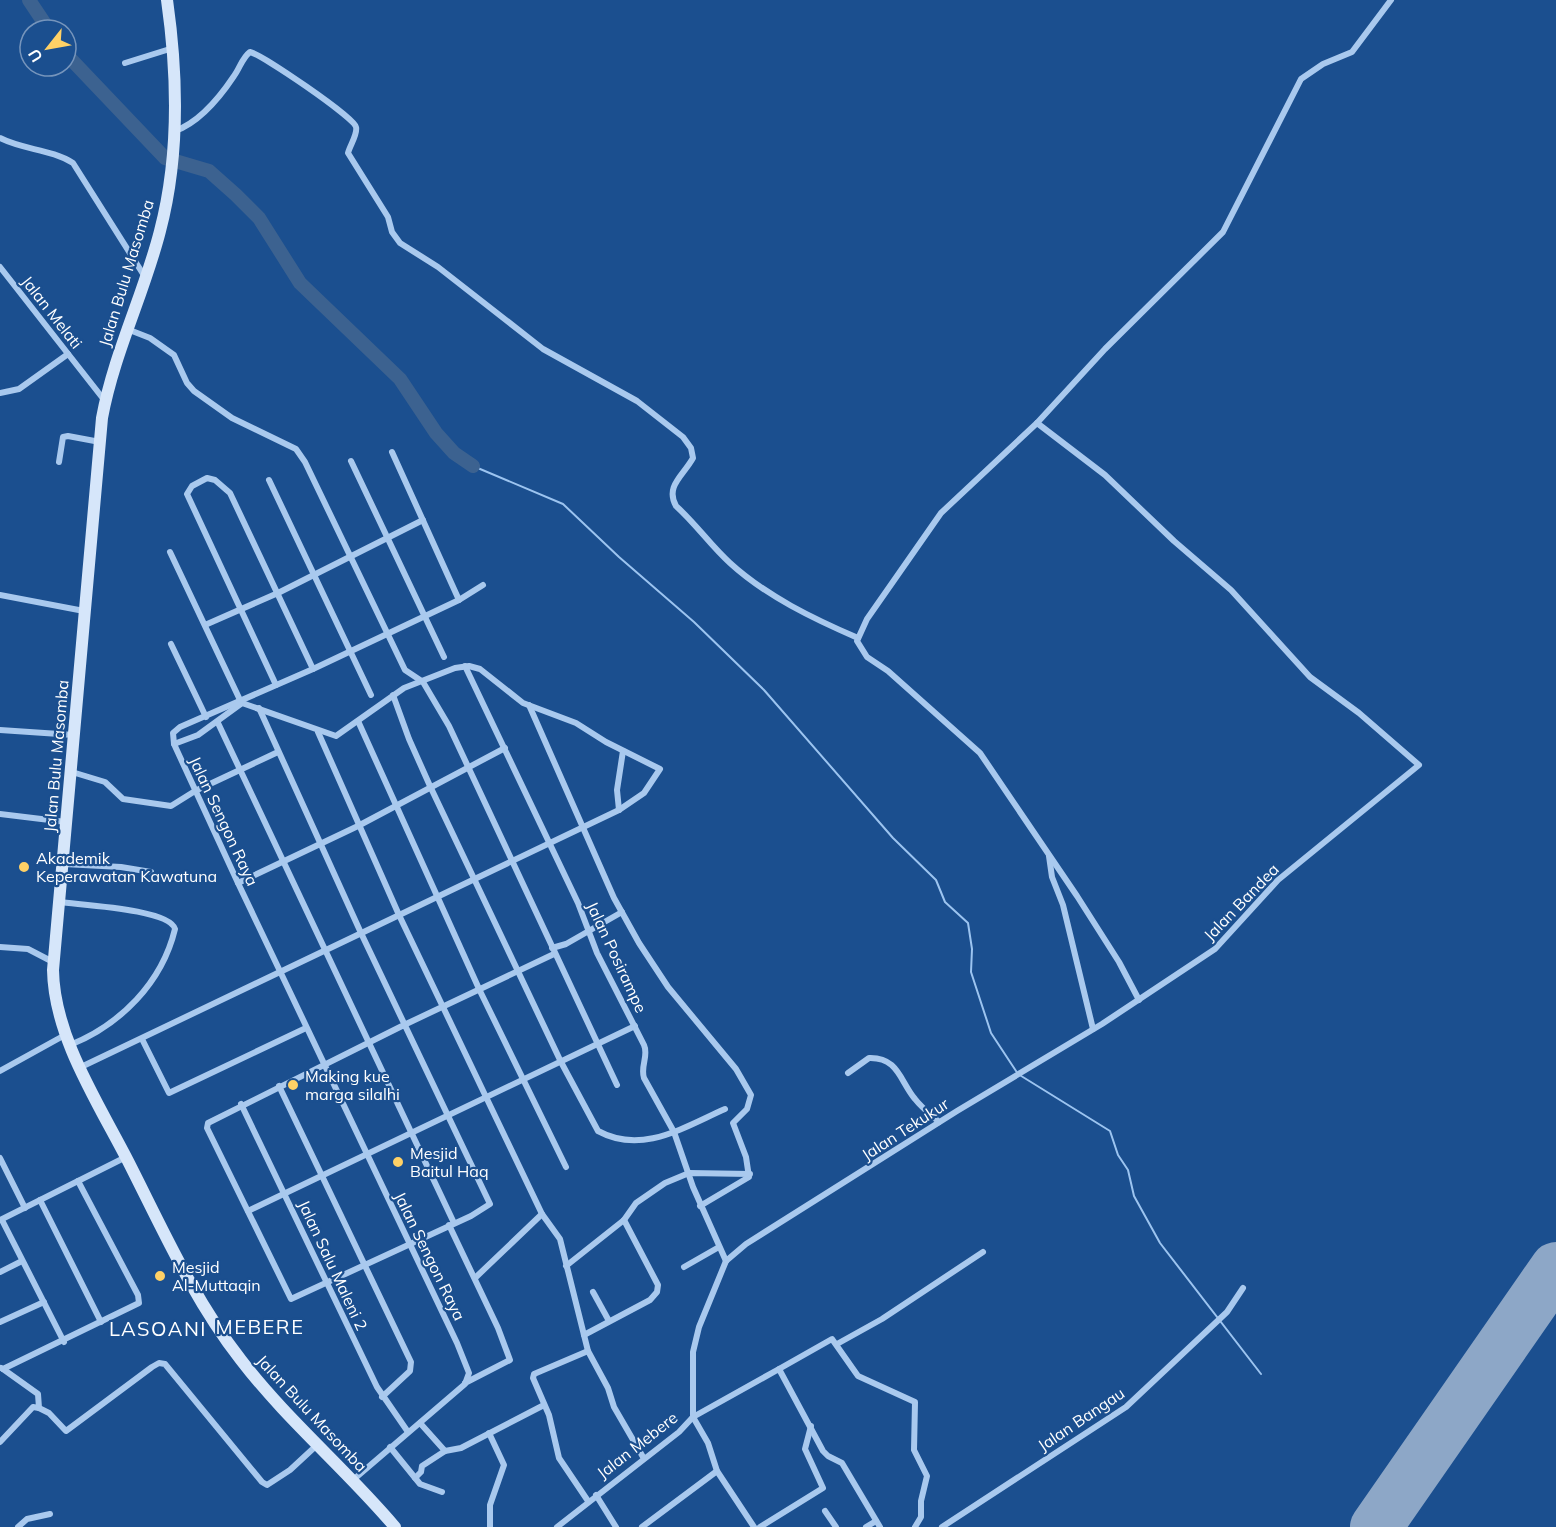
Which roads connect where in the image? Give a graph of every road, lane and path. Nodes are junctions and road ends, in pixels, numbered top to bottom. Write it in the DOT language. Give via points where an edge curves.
graph roads {
  1 [pos="167,0"];
  2 [pos="1391,0"];
  3 [pos="173,48"];
  4 [pos="124,63"];
  5 [pos="175,131"];
  6 [pos="0,138"];
  7 [pos="0,267"];
  8 [pos="145,278"];
  9 [pos="127,329"];
  10 [pos="68,354"];
  11 [pos="0,393"];
  12 [pos="105,401"];
  13 [pos="1036,423"];
  14 [pos="100,442"];
  15 [pos="392,452"];
  16 [pos="351,461"];
  17 [pos="59,462"];
  18 [pos="269,480"];
  19 [pos="423,520"];
  20 [pos="387,538"];
  21 [pos="170,552"];
  22 [pos="351,557"];
  23 [pos="313,574"];
  24 [pos="483,585"];
  25 [pos="278,593"];
  26 [pos="0,595"];
  27 [pos="459,600"];
  28 [pos="240,609"];
  29 [pos="84,611"];
  30 [pos="422,616"];
  31 [pos="205,625"];
  32 [pos="387,633"];
  33 [pos="858,638"];
  34 [pos="171,644"];
  35 [pos="350,652"];
  36 [pos="444,657"];
  37 [pos="465,666"];
  38 [pos="313,669"];
  39 [pos="423,682"];
  40 [pos="276,685"];
  41 [pos="393,694"];
  42 [pos="371,695"];
  43 [pos="240,700"];
  44 [pos="529,705"];
  45 [pos="259,708"];
  46 [pos="206,717"];
  47 [pos="358,722"];
  48 [pos="218,723"];
  49 [pos="0,730"];
  50 [pos="318,732"];
  51 [pos="74,735"];
  52 [pos="174,744"];
  53 [pos="505,748"];
  54 [pos="623,751"];
  55 [pos="278,752"];
  56 [pos="469,767"];
  57 [pos="240,769"];
  58 [pos="72,772"];
  59 [pos="430,786"];
  60 [pos="195,791"];
  61 [pos="396,804"];
  62 [pos="619,810"];
  63 [pos="0,814"];
  64 [pos="67,822"];
  65 [pos="358,826"];
  66 [pos="584,826"];
  67 [pos="549,842"];
  68 [pos="321,844"];
  69 [pos="1049,854"];
  70 [pos="284,861"];
  71 [pos="513,862"];
  72 [pos="64,864"];
  73 [pos="151,872"];
  74 [pos="475,879"];
  75 [pos="238,883"];
  76 [pos="436,897"];
  77 [pos="60,902"];
  78 [pos="621,912"];
  79 [pos="399,915"];
  80 [pos="587,931"];
  81 [pos="361,933"];
  82 [pos="0,947"];
  83 [pos="324,951"];
  84 [pos="553,951"];
  85 [pos="54,963"];
  86 [pos="518,972"];
  87 [pos="282,973"];
  88 [pos="480,991"];
  89 [pos="1139,1000"];
  90 [pos="442,1007"];
  91 [pos="1102,1024"];
  92 [pos="404,1025"];
  93 [pos="634,1026"];
  94 [pos="306,1028"];
  95 [pos="1093,1029"];
  96 [pos="142,1039"];
  97 [pos="67,1040"];
  98 [pos="368,1044"];
  99 [pos="597,1044"];
  100 [pos="561,1062"];
  101 [pos="324,1066"];
  102 [pos="81,1067"];
  103 [pos="0,1071"];
  104 [pos="848,1073"];
  105 [pos="522,1080"];
  106 [pos="617,1085"];
  107 [pos="279,1086"];
  108 [pos="486,1098"];
  109 [pos="242,1104"];
  110 [pos="725,1109"];
  111 [pos="447,1118"];
  112 [pos="939,1122"];
  113 [pos="674,1132"];
  114 [pos="410,1134"];
  115 [pos="367,1153"];
  116 [pos="126,1156"];
  117 [pos="0,1158"];
  118 [pos="566,1167"];
  119 [pos="3,1170"];
  120 [pos="689,1173"];
  121 [pos="750,1174"];
  122 [pos="324,1176"];
  123 [pos="78,1181"];
  124 [pos="285,1193"];
  125 [pos="40,1200"];
  126 [pos="700,1206"];
  127 [pos="25,1208"];
  128 [pos="248,1211"];
  129 [pos="542,1214"];
  130 [pos="1,1220"];
  131 [pos="624,1220"];
  132 [pos="451,1224"];
  133 [pos="410,1244"];
  134 [pos="719,1247"];
  135 [pos="983,1252"];
  136 [pos="22,1261"];
  137 [pos="726,1261"];
  138 [pos="366,1265"];
  139 [pos="566,1266"];
  140 [pos="684,1267"];
  141 [pos="0,1272"];
  142 [pos="475,1278"];
  143 [pos="326,1284"];
  144 [pos="1243,1288"];
  145 [pos="593,1292"];
  146 [pos="44,1302"];
  147 [pos="609,1321"];
  148 [pos="0,1322"];
  149 [pos="101,1322"];
  150 [pos="584,1335"];
  151 [pos="64,1342"];
  152 [pos="837,1344"];
  153 [pos="588,1351"];
  154 [pos="2,1369"];
  155 [pos="779,1369"];
  156 [pos="465,1384"];
  157 [pos="382,1397"];
  158 [pos="544,1405"];
  159 [pos="39,1408"];
  160 [pos="693,1417"];
  161 [pos="420,1423"];
  162 [pos="811,1426"];
  163 [pos="408,1432"];
  164 [pos="489,1433"];
  165 [pos="0,1442"];
  166 [pos="317,1444"];
  167 [pos="390,1447"];
  168 [pos="445,1451"];
  169 [pos="643,1457"];
  170 [pos="717,1471"];
  171 [pos="416,1478"];
  172 [pos="352,1480"];
  173 [pos="442,1492"];
  174 [pos="596,1495"];
  175 [pos="588,1501"];
  176 [pos="825,1511"];
  177 [pos="50,1514"];
  178 [pos="878,1524"];
  179 [pos="18,1527"];
  180 [pos="395,1527"];
  181 [pos="490,1527"];
  182 [pos="557,1527"];
  183 [pos="616,1527"];
  184 [pos="642,1527"];
  185 [pos="754,1527"];
  186 [pos="760,1527"];
  187 [pos="836,1527"];
  188 [pos="866,1527"];
  189 [pos="915,1527"];
  190 [pos="942,1527"];
  1 -- 3 [label="street, Jalan Bulu Masomba"];
  2 -- 13 [label="street" via="1352,52 1301,79 1223,232"];
  3 -- 4 [label="street"];
  3 -- 5 [label="street, Jalan Bulu Masomba"];
  5 -- 8 [label="street, Jalan Bulu Masomba" via="160,232"];
  5 -- 33 [label="street" via="198,118 235,76 250,52 335,106 355,123 357,130 348,153 351,162 371,188 400,243 438,267 543,349 638,401 683,437 693,458 671,488 676,506 729,563 750,579 819,621"];
  6 -- 8 [label="street" via="62,156 73,164"];
  7 -- 10 [label="street, Jalan Melati"];
  8 -- 9 [label="street, Jalan Bulu Masomba"];
  9 -- 12 [label="street, Jalan Bulu Masomba"];
  9 -- 22 [label="street" via="150,338 174,355 194,391 232,418 296,449"];
  10 -- 11 [label="street" via="19,389"];
  10 -- 12 [label="street, Jalan Melati"];
  12 -- 14 [label="street, Jalan Bulu Masomba"];
  13 -- 33 [label="street" via="942,513 867,619"];
  13 -- 89 [label="street, Jalan Bandea" via="1105,475 1231,590 1310,677 1419,765 1278,880 1219,946"];
  14 -- 17 [label="street" via="63,437"];
  14 -- 29 [label="street, Jalan Bulu Masomba"];
  15 -- 19 [label="street"];
  16 -- 20 [label="street"];
  18 -- 23 [label="street"];
  19 -- 20 [label="street"];
  19 -- 27 [label="street"];
  20 -- 22 [label="street"];
  20 -- 30 [label="street"];
  21 -- 31 [label="street"];
  22 -- 23 [label="street"];
  22 -- 32 [label="street"];
  23 -- 25 [label="street"];
  23 -- 35 [label="street"];
  24 -- 27 [label="street"];
  25 -- 28 [label="street"];
  25 -- 28 [label="street" via="230,493 207,478 192,486 187,494"];
  25 -- 38 [label="street"];
  26 -- 29 [label="street"];
  27 -- 30 [label="street"];
  28 -- 31 [label="street"];
  28 -- 40 [label="street"];
  29 -- 51 [label="street, Jalan Bulu Masomba"];
  30 -- 32 [label="street"];
  30 -- 36 [label="street"];
  31 -- 43 [label="street"];
  32 -- 35 [label="street"];
  32 -- 39 [label="street" via="405,670"];
  33 -- 69 [label="street" via="858,646 867,657 980,753"];
  34 -- 46 [label="street"];
  35 -- 38 [label="street"];
  35 -- 42 [label="street"];
  37 -- 39 [label="street"];
  37 -- 44 [label="street" via="480,669"];
  37 -- 53 [label="street, Jalan Posirampe"];
  38 -- 40 [label="street"];
  39 -- 41 [label="street"];
  39 -- 56 [label="street"];
  40 -- 43 [label="street"];
  41 -- 47 [label="street"];
  41 -- 59 [label="street"];
  43 -- 46 [label="street"];
  44 -- 54 [label="street" via="576,723"];
  44 -- 66 [label="street"];
  45 -- 48 [label="street" via="238,704"];
  45 -- 50 [label="street"];
  45 -- 55 [label="street"];
  46 -- 52 [label="street" via="176,730"];
  47 -- 50 [label="street" via="336,736"];
  47 -- 61 [label="street"];
  48 -- 52 [label="street"];
  48 -- 57 [label="street"];
  49 -- 51 [label="street"];
  50 -- 65 [label="street"];
  51 -- 58 [label="street, Jalan Bulu Masomba"];
  52 -- 60 [label="street, Jalan Sengon Raya"];
  53 -- 56 [label="street"];
  53 -- 67 [label="street, Jalan Posirampe"];
  54 -- 62 [label="street" via="617,790"];
  54 -- 62 [label="street" via="660,770 644,793"];
  55 -- 57 [label="street"];
  55 -- 68 [label="street"];
  56 -- 59 [label="street"];
  56 -- 71 [label="street"];
  57 -- 60 [label="street"];
  57 -- 70 [label="street"];
  58 -- 60 [label="street" via="105,782 123,799 161,805 171,806"];
  58 -- 64 [label="street, Jalan Bulu Masomba"];
  59 -- 61 [label="street"];
  59 -- 74 [label="street"];
  60 -- 75 [label="street, Jalan Sengon Raya"];
  61 -- 65 [label="street"];
  61 -- 76 [label="street"];
  62 -- 66 [label="street"];
  63 -- 64 [label="street"];
  64 -- 72 [label="street, Jalan Bulu Masomba"];
  65 -- 68 [label="street"];
  65 -- 79 [label="street"];
  66 -- 67 [label="street"];
  66 -- 78 [label="street"];
  67 -- 71 [label="street"];
  67 -- 80 [label="street, Jalan Posirampe"];
  68 -- 70 [label="street"];
  68 -- 81 [label="street"];
  69 -- 89 [label="street"];
  69 -- 95 [label="street"];
  70 -- 75 [label="street"];
  70 -- 83 [label="street"];
  71 -- 74 [label="street"];
  71 -- 84 [label="street"];
  72 -- 73 [label="street"];
  72 -- 77 [label="street, Jalan Bulu Masomba"];
  74 -- 76 [label="street"];
  74 -- 86 [label="street"];
  75 -- 87 [label="street, Jalan Sengon Raya"];
  76 -- 79 [label="street"];
  76 -- 88 [label="street"];
  77 -- 85 [label="street, Jalan Bulu Masomba"];
  77 -- 97 [label="street" via="138,911 169,921 175,929 168,955 134,1002 112,1024"];
  78 -- 80 [label="street"];
  78 -- 121 [label="street" via="660,977 749,1090 747,1108 733,1123"];
  79 -- 81 [label="street"];
  79 -- 90 [label="street"];
  80 -- 84 [label="street"];
  80 -- 93 [label="street, Jalan Posirampe"];
  81 -- 83 [label="street"];
  81 -- 92 [label="street"];
  82 -- 85 [label="street" via="28,949"];
  83 -- 87 [label="street"];
  83 -- 98 [label="street"];
  84 -- 86 [label="street"];
  84 -- 99 [label="street"];
  85 -- 97 [label="street, Jalan Bulu Masomba" via="56,1006"];
  86 -- 88 [label="street"];
  86 -- 100 [label="street"];
  87 -- 94 [label="street, Jalan Sengon Raya"];
  87 -- 96 [label="street"];
  88 -- 90 [label="street"];
  88 -- 105 [label="street"];
  89 -- 91 [label="street, Jalan Bandea"];
  90 -- 92 [label="street"];
  90 -- 108 [label="street"];
  91 -- 95 [label="street, Jalan Tekukur"];
  92 -- 98 [label="street"];
  92 -- 111 [label="street"];
  93 -- 99 [label="street"];
  93 -- 113 [label="street, Jalan Posirampe" via="646,1051 642,1063 644,1078"];
  94 -- 96 [label="street" via="169,1093"];
  94 -- 101 [label="street, Jalan Sengon Raya"];
  95 -- 112 [label="street, Jalan Tekukur"];
  96 -- 102 [label="street"];
  97 -- 102 [label="street, Jalan Bulu Masomba"];
  97 -- 103 [label="street"];
  98 -- 101 [label="street"];
  98 -- 114 [label="street"];
  99 -- 100 [label="street"];
  99 -- 106 [label="street"];
  100 -- 105 [label="street"];
  100 -- 113 [label="street" via="598,1131 636,1142"];
  101 -- 107 [label="street"];
  101 -- 115 [label="street, Jalan Sengon Raya"];
  102 -- 116 [label="street, Jalan Bulu Masomba"];
  104 -- 112 [label="street" via="869,1058 883,1059 898,1069 914,1099"];
  105 -- 108 [label="street"];
  105 -- 118 [label="street"];
  107 -- 109 [label="street"];
  107 -- 122 [label="street"];
  108 -- 111 [label="street"];
  108 -- 129 [label="street"];
  109 -- 124 [label="street, Jalan Salu Maleni 2"];
  109 -- 128 [label="street" via="207,1125"];
  110 -- 113 [label="street"];
  111 -- 114 [label="street"];
  111 -- 132 [label="street" via="490,1204"];
  112 -- 137 [label="street, Jalan Tekukur"];
  113 -- 120 [label="street, Jalan Posirampe"];
  114 -- 115 [label="street"];
  114 -- 132 [label="street"];
  115 -- 122 [label="street"];
  115 -- 133 [label="street, Jalan Sengon Raya"];
  116 -- 123 [label="street"];
  116 -- 166 [label="street, Jalan Bulu Masomba" via="211,1318 265,1389"];
  117 -- 119 [label="street"];
  119 -- 127 [label="street"];
  120 -- 121 [label="street"];
  120 -- 126 [label="street, Jalan Posirampe"];
  120 -- 131 [label="street" via="665,1183 636,1203"];
  121 -- 126 [label="street"];
  122 -- 124 [label="street"];
  122 -- 138 [label="street"];
  123 -- 125 [label="street"];
  123 -- 149 [label="street" via="140,1301"];
  124 -- 128 [label="street"];
  124 -- 143 [label="street, Jalan Salu Maleni 2"];
  125 -- 127 [label="street"];
  125 -- 149 [label="street"];
  126 -- 134 [label="street, Jalan Posirampe"];
  127 -- 130 [label="street"];
  128 -- 143 [label="street" via="289,1297 294,1300"];
  129 -- 139 [label="street" via="560,1239"];
  129 -- 142 [label="street"];
  130 -- 136 [label="street"];
  131 -- 139 [label="street"];
  131 -- 147 [label="street" via="658,1289 650,1300"];
  132 -- 133 [label="street"];
  132 -- 142 [label="street"];
  133 -- 138 [label="street"];
  133 -- 156 [label="street, Jalan Sengon Raya" via="466,1361 469,1375"];
  134 -- 137 [label="street, Jalan Posirampe"];
  134 -- 140 [label="street"];
  135 -- 152 [label="street"];
  136 -- 141 [label="street"];
  136 -- 146 [label="street"];
  137 -- 160 [label="street, Jalan Mebere" via="693,1352"];
  138 -- 143 [label="street"];
  138 -- 157 [label="street" via="412,1366"];
  139 -- 150 [label="street"];
  142 -- 156 [label="street" via="510,1361"];
  143 -- 157 [label="street, Jalan Salu Maleni 2"];
  144 -- 190 [label="street, Jalan Bangau" via="1227,1312 1126,1407"];
  145 -- 147 [label="street"];
  146 -- 148 [label="street"];
  146 -- 151 [label="street"];
  147 -- 150 [label="street"];
  149 -- 151 [label="street"];
  150 -- 153 [label="street"];
  151 -- 154 [label="street"];
  152 -- 155 [label="street" via="831,1339"];
  152 -- 189 [label="street" via="858,1376 916,1404 914,1450 927,1476 921,1517"];
  153 -- 158 [label="street" via="533,1376"];
  153 -- 169 [label="street"];
  154 -- 159 [label="street" via="38,1394"];
  155 -- 160 [label="street"];
  155 -- 162 [label="street"];
  156 -- 161 [label="street"];
  157 -- 163 [label="street, Jalan Salu Maleni 2"];
  158 -- 164 [label="street"];
  158 -- 175 [label="street" via="559,1458"];
  159 -- 165 [label="street" via="33,1407"];
  159 -- 166 [label="street" via="66,1431 161,1363 172,1370 264,1484 278,1479"];
  160 -- 169 [label="street, Jalan Mebere"];
  160 -- 170 [label="street" via="708,1443"];
  161 -- 163 [label="street"];
  161 -- 168 [label="street"];
  162 -- 178 [label="street" via="826,1455 842,1462"];
  162 -- 186 [label="street" via="805,1449 823,1488"];
  163 -- 167 [label="street"];
  164 -- 168 [label="street" via="461,1448"];
  164 -- 181 [label="street" via="504,1465 490,1505"];
  166 -- 172 [label="street, Jalan Bulu Masomba"];
  167 -- 171 [label="street"];
  167 -- 172 [label="street"];
  168 -- 171 [label="street" via="422,1466"];
  169 -- 174 [label="street, Jalan Mebere"];
  170 -- 184 [label="street"];
  170 -- 185 [label="street"];
  171 -- 173 [label="street" via="425,1487"];
  172 -- 180 [label="street, Jalan Bulu Masomba"];
  174 -- 175 [label="street, Jalan Mebere"];
  174 -- 183 [label="street"];
  175 -- 182 [label="street, Jalan Mebere"];
  176 -- 187 [label="street"];
  177 -- 179 [label="street" via="27,1519"];
  178 -- 188 [label="street"];
}
